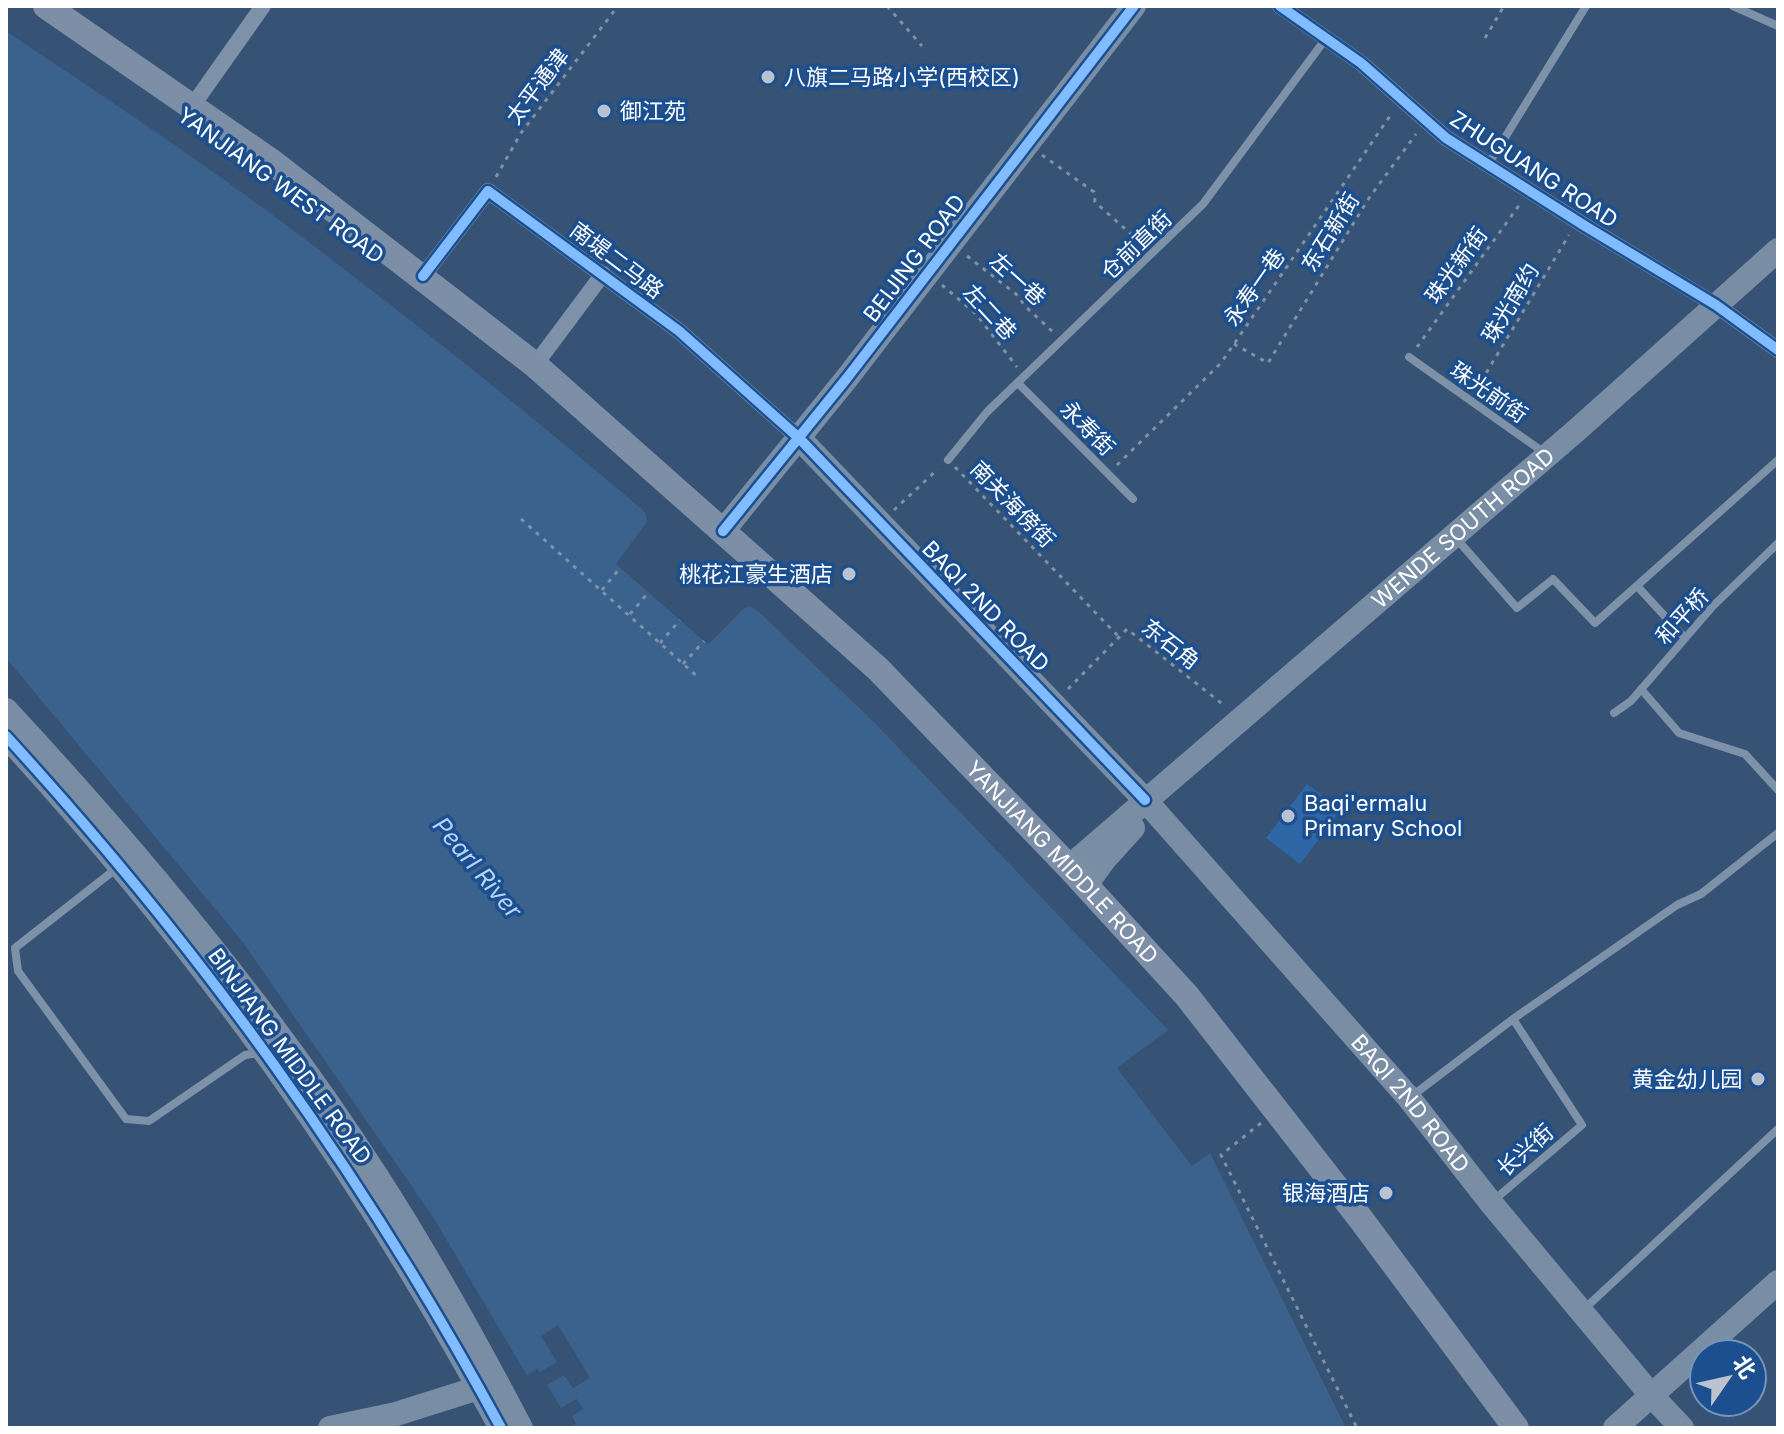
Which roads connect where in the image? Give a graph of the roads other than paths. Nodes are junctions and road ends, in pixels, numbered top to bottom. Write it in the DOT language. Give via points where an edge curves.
graph roads {
  1 [pos="25,6"];
  2 [pos="46,6"];
  3 [pos="263,6"];
  4 [pos="1134,6"];
  5 [pos="1280,6"];
  6 [pos="1586,6"];
  7 [pos="1733,6"];
  8 [pos="1778,26"];
  9 [pos="1327,37"];
  10 [pos="193,105"];
  11 [pos="1488,165"];
  12 [pos="1778,250"];
  13 [pos="603,274"];
  14 [pos="423,276"];
  15 [pos="1716,305"];
  16 [pos="1778,350"];
  17 [pos="1409,357"];
  18 [pos="532,370"];
  19 [pos="1021,380"];
  20 [pos="799,438"];
  21 [pos="1548,455"];
  22 [pos="948,460"];
  23 [pos="1778,460"];
  24 [pos="1133,499"];
  25 [pos="723,531"];
  26 [pos="1454,536"];
  27 [pos="1778,543"];
  28 [pos="1637,586"];
  29 [pos="1685,638"];
  30 [pos="1641,689"];
  31 [pos="6,710"];
  32 [pos="1614,713"];
  33 [pos="6,736"];
  34 [pos="1778,790"];
  35 [pos="1145,800"];
  36 [pos="1778,833"];
  37 [pos="121,865"];
  38 [pos="1077,876"];
  39 [pos="1513,1019"];
  40 [pos="266,1052"];
  41 [pos="1409,1098"];
  42 [pos="1778,1129"];
  43 [pos="1491,1203"];
  44 [pos="1778,1282"];
  45 [pos="1582,1312"];
  46 [pos="488,1386"];
  47 [pos="1651,1395"];
  48 [pos="398,1421"];
  49 [pos="330,1428"];
  50 [pos="501,1428"];
  51 [pos="521,1428"];
  52 [pos="1516,1428"];
  53 [pos="1615,1428"];
  54 [pos="1682,1428"];
  1 -- 18 [label="main road, YANJIANG WEST ROAD" via="214,134"];
  2 -- 10 [label="main road, YANJIANG WEST ROAD"];
  3 -- 10 [label="street"];
  4 -- 20 [label="main road, BEIJING ROAD"];
  5 -- 9 [label="street, ZHUGUANG ROAD"];
  6 -- 11 [label="lane"];
  7 -- 8 [label="lane"];
  9 -- 11 [label="street, ZHUGUANG ROAD" via="1425,122"];
  9 -- 19 [label="lane, 仓前直街" via="1203,204"];
  10 -- 14 [label="main road, YANJIANG WEST ROAD"];
  11 -- 15 [label="street, ZHUGUANG ROAD"];
  12 -- 15 [label="main road, WENDE SOUTH ROAD"];
  13 -- 14 [label="street, 南堤二马路" via="488,191"];
  13 -- 18 [label="street"];
  13 -- 20 [label="street, 南堤二马路" via="679,331"];
  14 -- 18 [label="main road, YANJIANG WEST ROAD"];
  15 -- 16 [label="street, ZHUGUANG ROAD"];
  15 -- 21 [label="main road, WENDE SOUTH ROAD"];
  17 -- 21 [label="lane, 珠光前街"];
  18 -- 25 [label="main road, YANJIANG MIDDLE ROAD"];
  19 -- 22 [label="lane, 仓前直街"];
  19 -- 24 [label="lane, 永寿街"];
  20 -- 25 [label="main road, BEIJING ROAD"];
  20 -- 35 [label="main road, BAQI 2ND ROAD"];
  21 -- 26 [label="main road, WENDE SOUTH ROAD"];
  23 -- 28 [label="lane"];
  25 -- 38 [label="main road, YANJIANG MIDDLE ROAD" via="878,669"];
  26 -- 28 [label="lane" via="1517,608 1553,579 1595,623"];
  26 -- 35 [label="main road, WENDE SOUTH ROAD"];
  27 -- 29 [label="lane, 和平桥"];
  28 -- 29 [label="lane"];
  29 -- 30 [label="lane, 和平桥"];
  30 -- 32 [label="lane, 和平桥"];
  30 -- 34 [label="lane" via="1679,733 1745,754"];
  31 -- 46 [label="main road, BINJIANG MIDDLE ROAD" via="134,853 291,1055 391,1199 448,1293"];
  33 -- 37 [label="main road, BINJIANG MIDDLE ROAD"];
  35 -- 38 [label="main road, WENDE SOUTH ROAD"];
  35 -- 41 [label="main road, BAQI 2ND ROAD"];
  36 -- 39 [label="lane" via="1701,894 1677,905"];
  37 -- 40 [label="main road, BINJIANG MIDDLE ROAD"];
  37 -- 40 [label="lane" via="15,948 18,971 126,1119 149,1121 245,1055"];
  38 -- 52 [label="main road, YANJIANG MIDDLE ROAD" via="1187,996"];
  39 -- 41 [label="lane"];
  39 -- 43 [label="lane, 长兴街" via="1582,1125"];
  40 -- 46 [label="main road, BINJIANG MIDDLE ROAD"];
  41 -- 43 [label="main road, BAQI 2ND ROAD"];
  42 -- 45 [label="lane"];
  43 -- 45 [label="main road, BAQI 2ND ROAD"];
  44 -- 47 [label="main road"];
  45 -- 47 [label="main road, BAQI 2ND ROAD"];
  46 -- 48 [label="main road"];
  46 -- 50 [label="main road, BINJIANG MIDDLE ROAD"];
  46 -- 51 [label="main road, BINJIANG MIDDLE ROAD"];
  47 -- 53 [label="main road"];
  47 -- 54 [label="main road, BAQI 2ND ROAD"];
  48 -- 49 [label="main road"];
}
